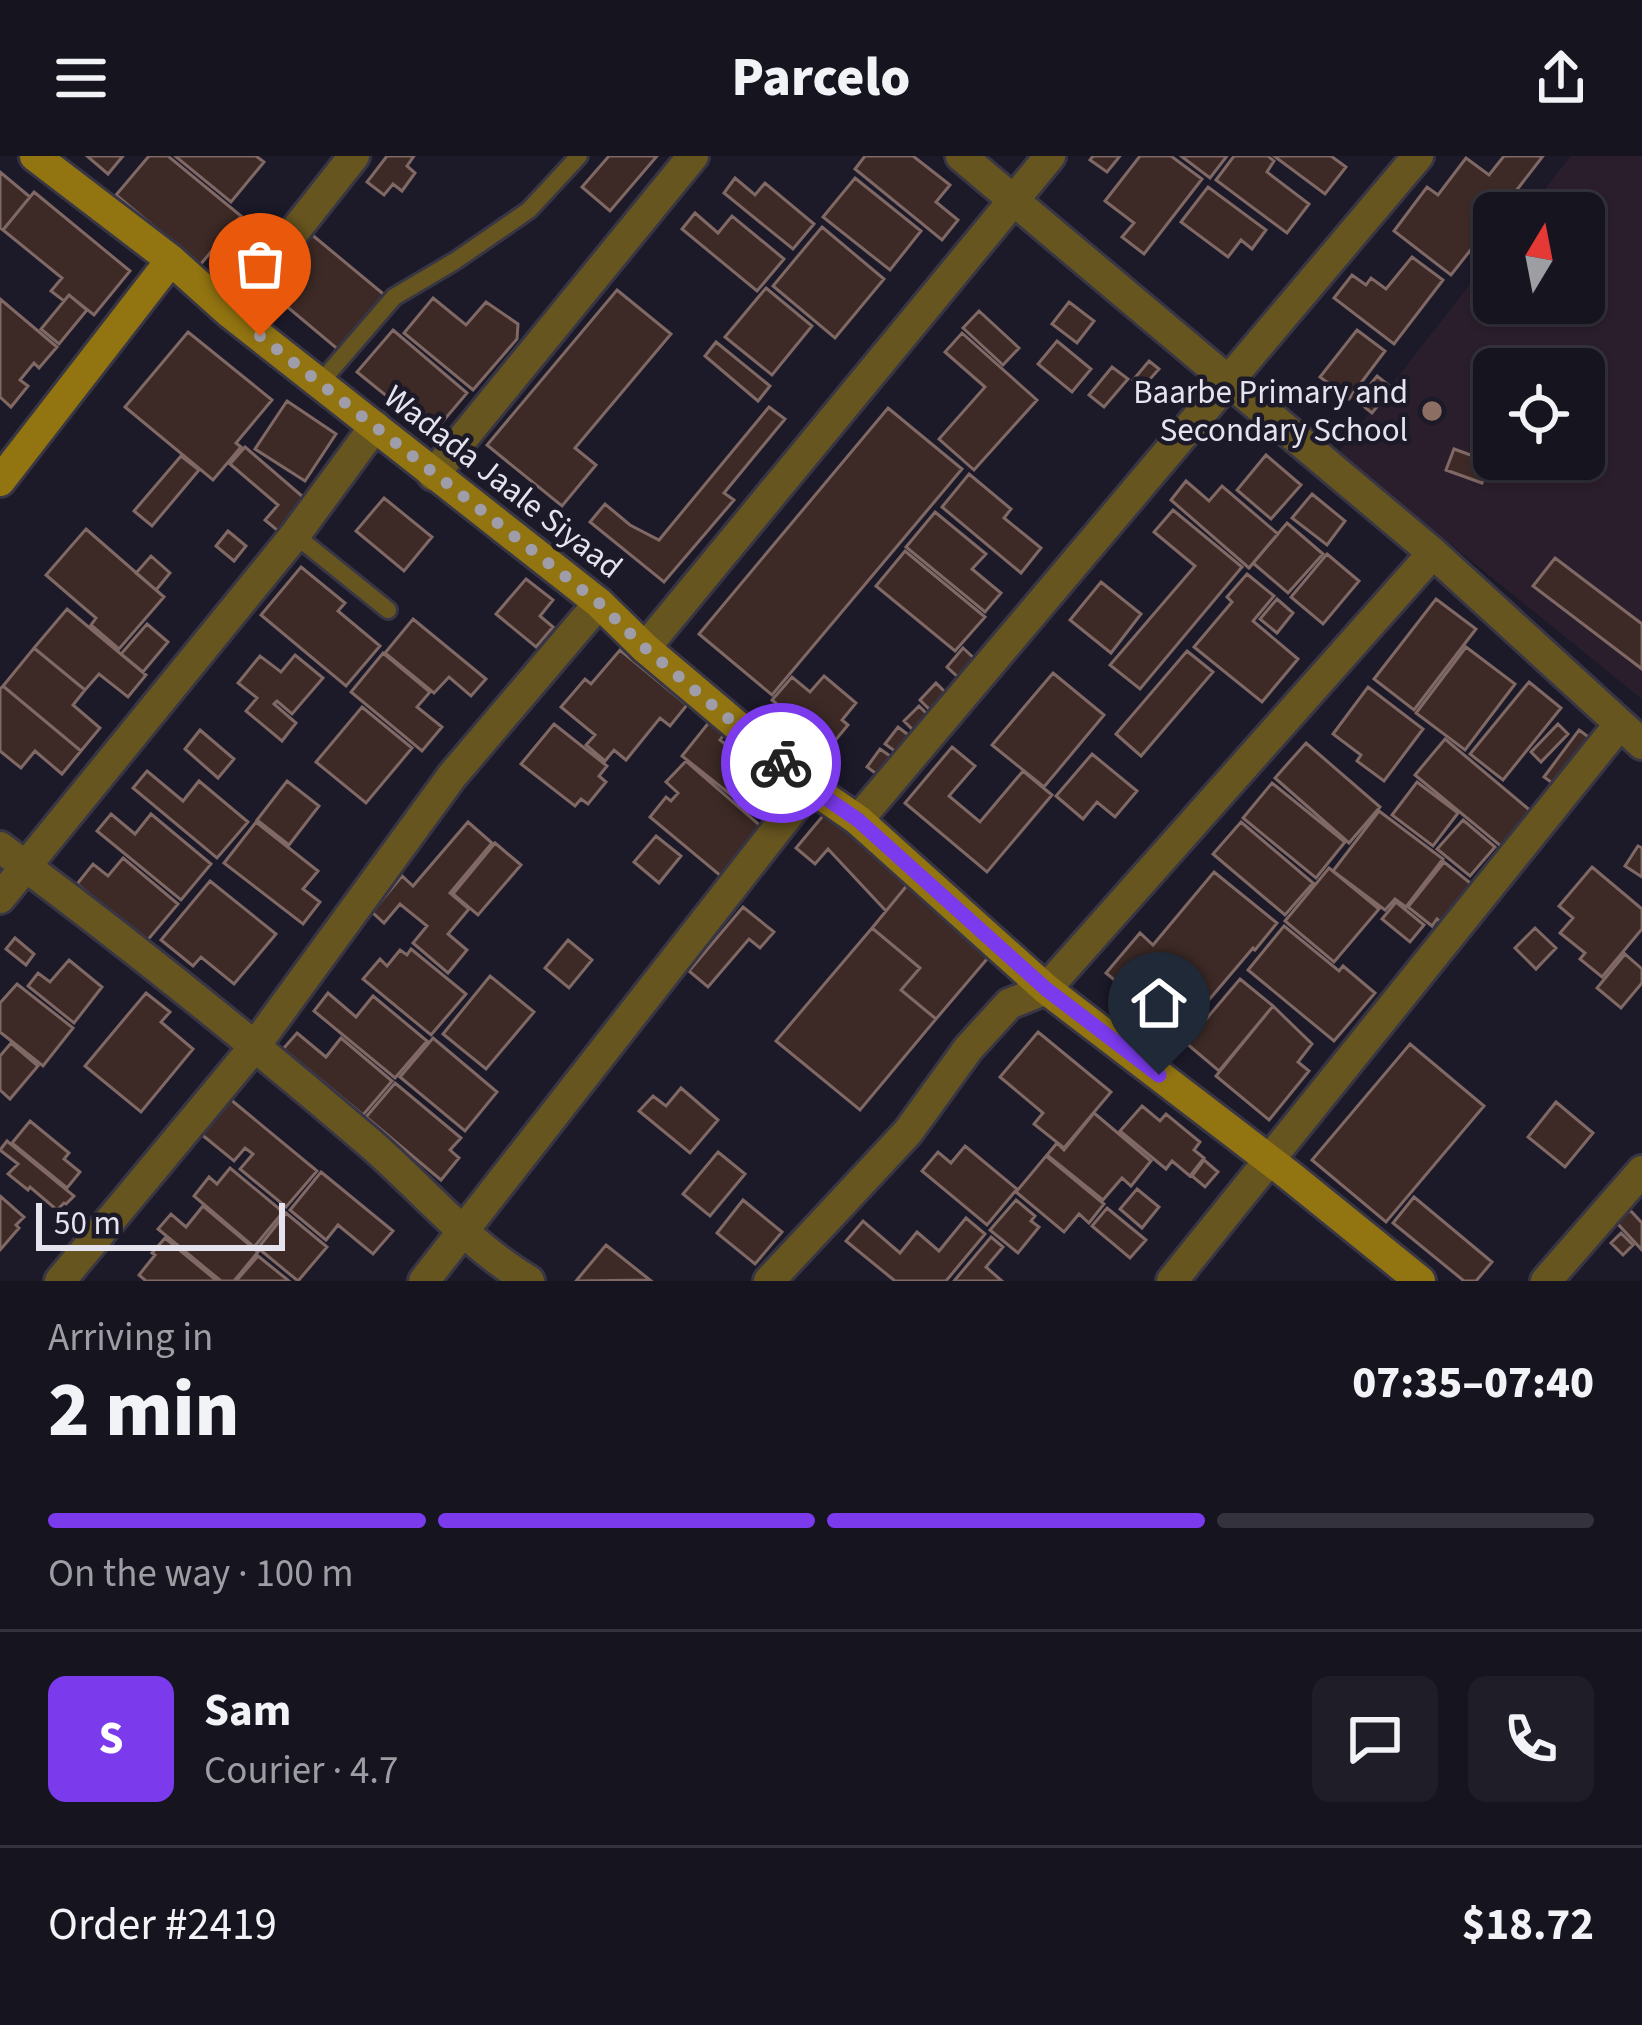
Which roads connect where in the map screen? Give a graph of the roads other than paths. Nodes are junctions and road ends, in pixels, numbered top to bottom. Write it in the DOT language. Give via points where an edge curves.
graph roads {
  1 [pos="34,156"];
  2 [pos="354,156"];
  3 [pos="579,156"];
  4 [pos="693,156"];
  5 [pos="961,156"];
  6 [pos="1050,156"];
  7 [pos="1418,156"];
  8 [pos="1011,200"];
  9 [pos="171,260"];
  10 [pos="230,313"];
  11 [pos="1226,382"];
  12 [pos="320,383"];
  13 [pos="375,426"];
  14 [pos="434,475"];
  15 [pos="0,481"];
  16 [pos="295,535"];
  17 [pos="1433,554"];
  18 [pos="599,603"];
  19 [pos="388,610"];
  20 [pos="645,648"];
  21 [pos="1630,734"];
  22 [pos="810,787"];
  23 [pos="858,820"];
  24 [pos="0,847"];
  25 [pos="26,866"];
  26 [pos="0,898"];
  27 [pos="1046,989"];
  28 [pos="255,1046"];
  29 [pos="1270,1161"];
  30 [pos="1642,1172"];
  31 [pos="463,1233"];
  32 [pos="60,1281"];
  33 [pos="424,1281"];
  34 [pos="529,1281"];
  35 [pos="769,1281"];
  36 [pos="1172,1281"];
  37 [pos="1420,1281"];
  38 [pos="1546,1281"];
  1 -- 9 [label="main road, Wadada Jaale Siyaad"];
  2 -- 10 [label="street"];
  3 -- 12 [label="lane" via="529,210 394,297"];
  4 -- 14 [label="street"];
  5 -- 8 [label="street"];
  6 -- 8 [label="street"];
  7 -- 11 [label="street"];
  8 -- 11 [label="street"];
  8 -- 20 [label="street"];
  9 -- 10 [label="main road, Wadada Jaale Siyaad"];
  9 -- 15 [label="main road"];
  10 -- 12 [label="main road, Wadada Jaale Siyaad"];
  11 -- 17 [label="street"];
  11 -- 23 [label="street"];
  12 -- 13 [label="main road, Wadada Jaale Siyaad"];
  13 -- 14 [label="main road, Wadada Jaale Siyaad"];
  13 -- 16 [label="street"];
  14 -- 18 [label="main road, Wadada Jaale Siyaad"];
  16 -- 19 [label="lane"];
  16 -- 25 [label="street"];
  17 -- 21 [label="street"];
  17 -- 27 [label="street"];
  18 -- 20 [label="main road, Wadada Jaale Siyaad"];
  18 -- 28 [label="street" via="452,776"];
  20 -- 22 [label="main road, Wadada Jaale Siyaad"];
  21 -- 29 [label="street"];
  22 -- 23 [label="main road, Wadada Jaale Siyaad"];
  22 -- 31 [label="street"];
  23 -- 27 [label="main road, Wadada Jaale Siyaad"];
  24 -- 25 [label="street"];
  25 -- 26 [label="street"];
  25 -- 28 [label="street"];
  27 -- 29 [label="main road, Wadada Jaale Siyaad"];
  27 -- 35 [label="street" via="1010,1004 908,1132"];
  28 -- 31 [label="street"];
  28 -- 32 [label="street"];
  29 -- 36 [label="street"];
  29 -- 37 [label="main road, Wadada Jaale Siyaad"];
  30 -- 38 [label="street"];
  31 -- 33 [label="street"];
  31 -- 34 [label="street"];
}
